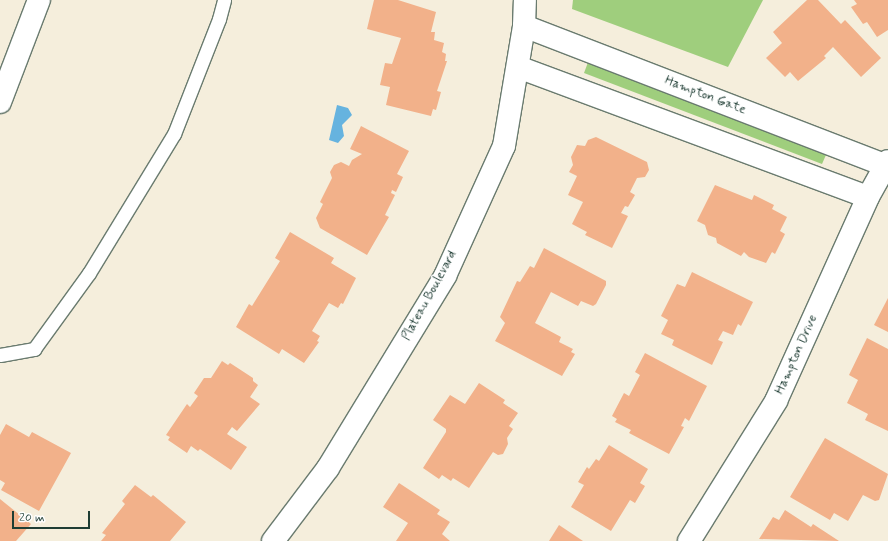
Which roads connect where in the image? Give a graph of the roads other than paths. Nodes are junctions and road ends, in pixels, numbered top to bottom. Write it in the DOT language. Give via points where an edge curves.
graph roads {
  1 [pos="39,0"];
  2 [pos="224,0"];
  3 [pos="525,0"];
  4 [pos="524,26"];
  5 [pos="518,67"];
  6 [pos="2,92"];
  7 [pos="887,163"];
  8 [pos="868,197"];
  9 [pos="0,355"];
  10 [pos="273,541"];
  11 [pos="689,541"];
  1 -- 6 [label="street"];
  2 -- 9 [label="lane" via="174,134 89,273 34,348"];
  3 -- 4 [label="street, Plateau Boulevard"];
  4 -- 5 [label="street, Plateau Boulevard"];
  4 -- 7 [label="street, Hampton Gate"];
  5 -- 8 [label="street"];
  5 -- 10 [label="street, Plateau Boulevard" via="504,146 445,276 328,468"];
  7 -- 8 [label="street, Hampton Drive"];
  8 -- 11 [label="street, Hampton Drive" via="776,401"];
}
